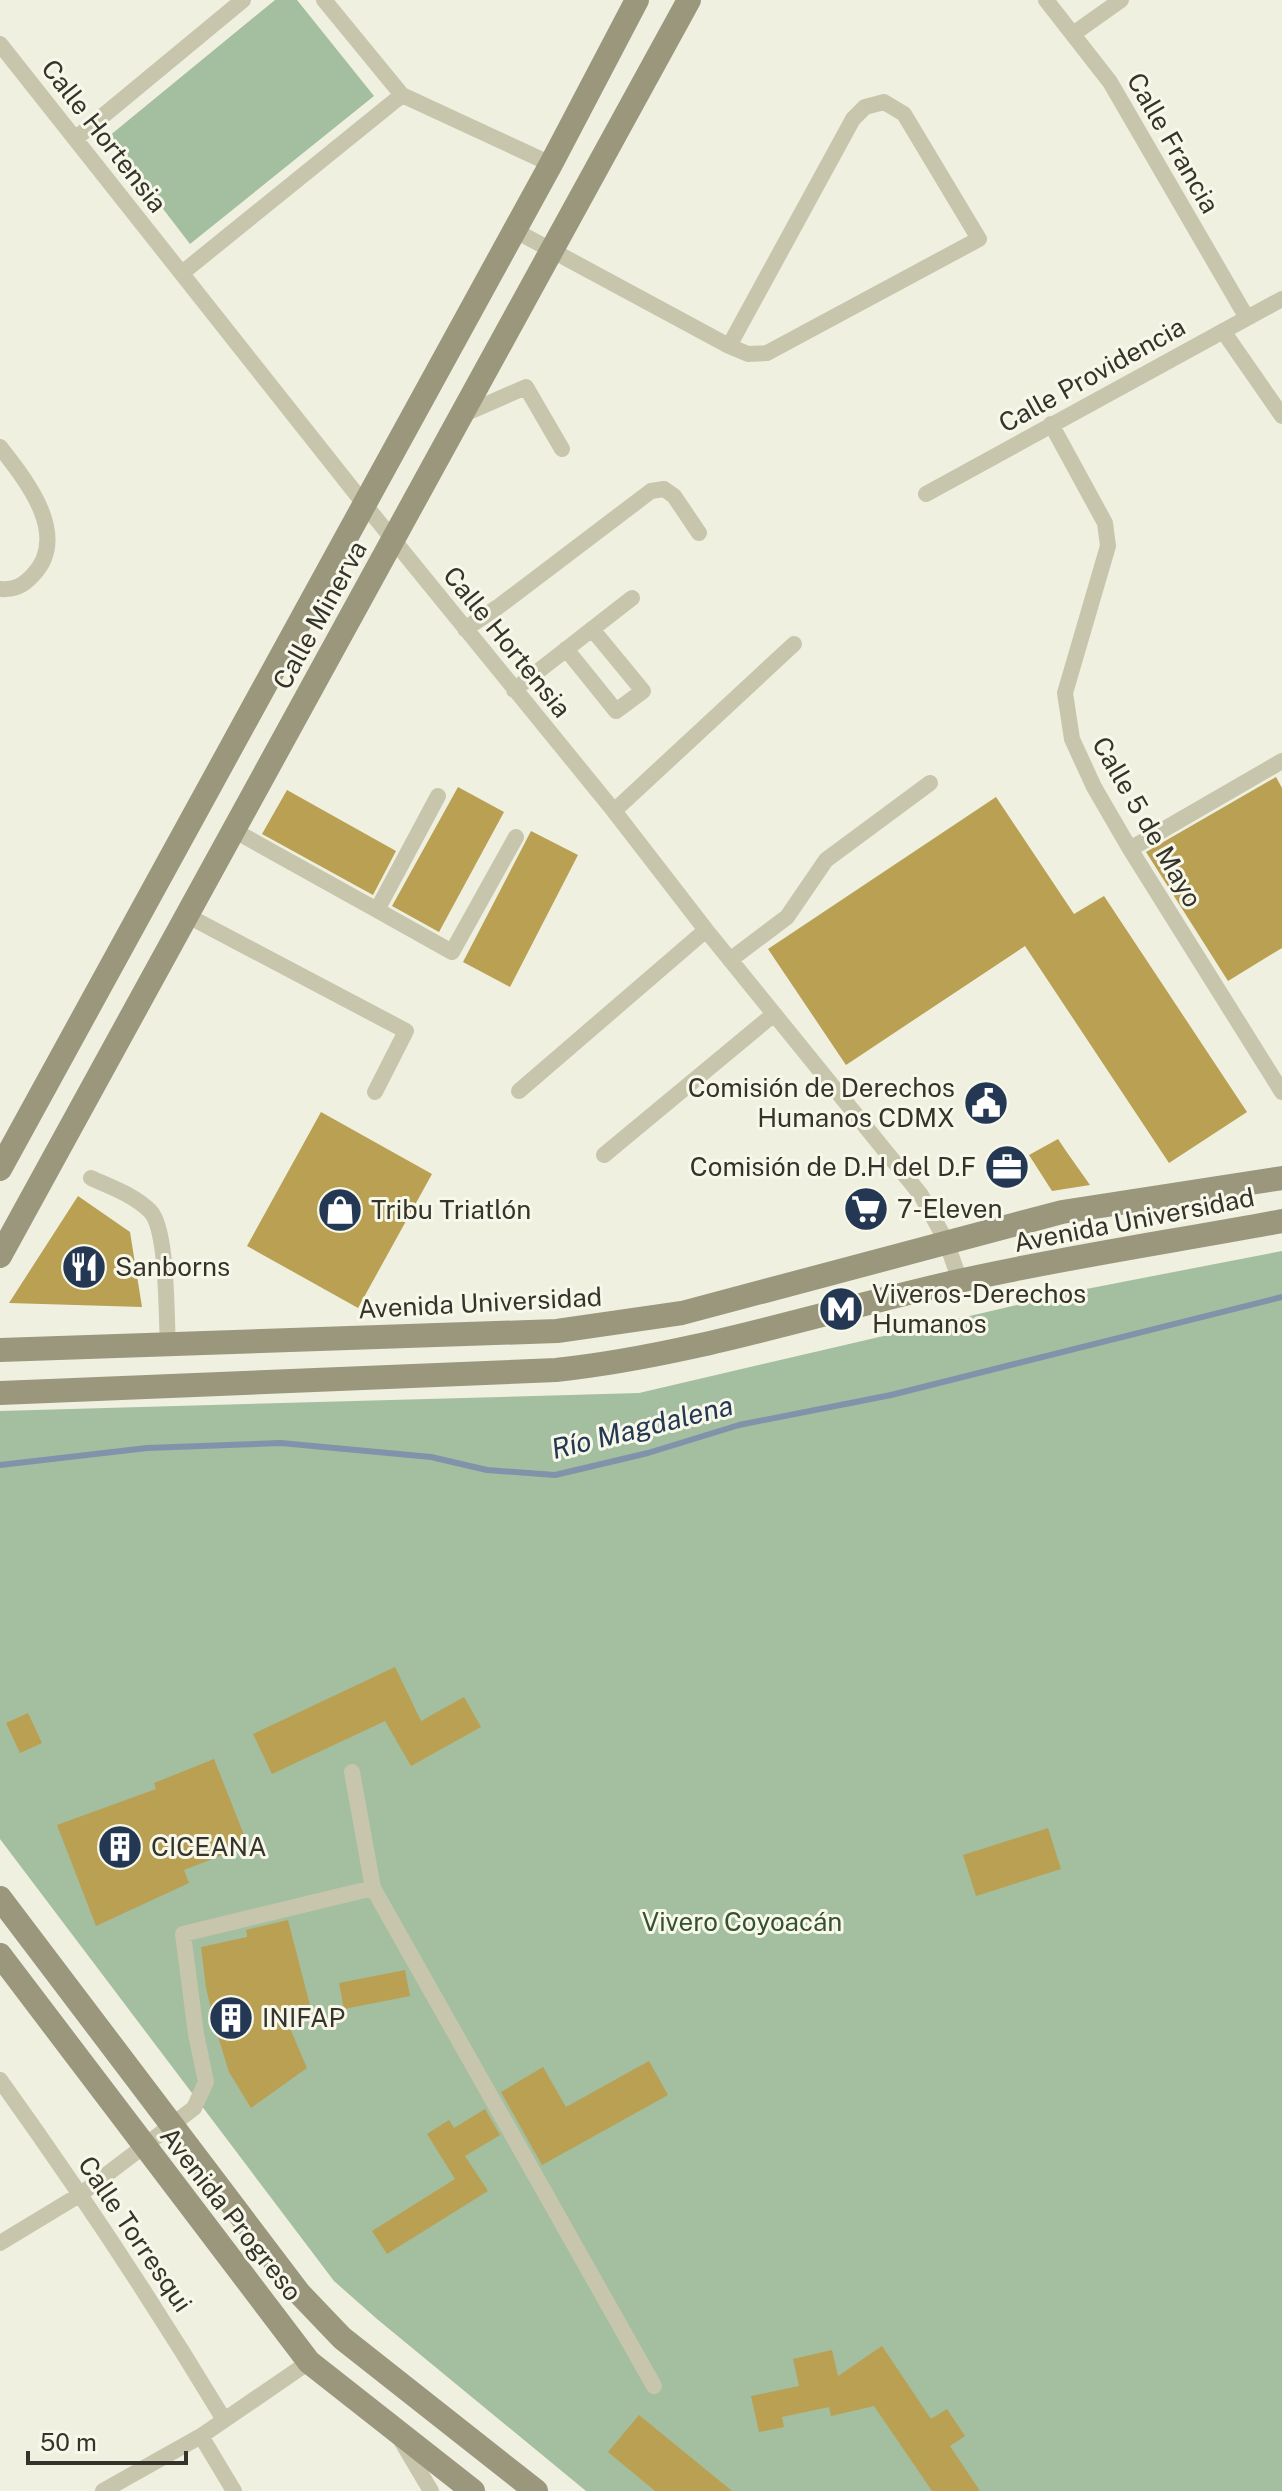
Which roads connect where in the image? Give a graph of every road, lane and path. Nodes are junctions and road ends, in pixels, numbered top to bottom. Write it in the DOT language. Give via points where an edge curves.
graph roads {
  1 [pos="243,0"];
  2 [pos="324,0"];
  3 [pos="637,0"];
  4 [pos="689,0"];
  5 [pos="1046,0"];
  6 [pos="1121,0"];
  7 [pos="1073,34"];
  8 [pos="0,44"];
  9 [pos="402,95"];
  10 [pos="75,139"];
  11 [pos="551,164"];
  12 [pos="514,230"];
  13 [pos="553,250"];
  14 [pos="182,273"];
  15 [pos="1282,299"];
  16 [pos="1247,318"];
  17 [pos="1223,331"];
  18 [pos="729,346"];
  19 [pos="462,415"];
  20 [pos="1282,416"];
  21 [pos="1051,424"];
  22 [pos="0,447"];
  23 [pos="562,449"];
  24 [pos="926,494"];
  25 [pos="365,505"];
  26 [pos="699,533"];
  27 [pos="393,540"];
  28 [pos="0,589"];
  29 [pos="632,598"];
  30 [pos="465,629"];
  31 [pos="592,629"];
  32 [pos="794,644"];
  33 [pos="566,649"];
  34 [pos="514,690"];
  35 [pos="1282,761"];
  36 [pos="930,783"];
  37 [pos="438,796"];
  38 [pos="614,811"];
  39 [pos="235,831"];
  40 [pos="516,837"];
  41 [pos="1130,849"];
  42 [pos="377,910"];
  43 [pos="188,916"];
  44 [pos="706,930"];
  45 [pos="730,960"];
  46 [pos="774,1014"];
  47 [pos="519,1091"];
  48 [pos="375,1092"];
  49 [pos="1282,1092"];
  50 [pos="604,1155"];
  51 [pos="0,1169"];
  52 [pos="91,1178"];
  53 [pos="1282,1178"];
  54 [pos="1282,1221"];
  55 [pos="9,1226"];
  56 [pos="946,1241"];
  57 [pos="0,1256"];
  58 [pos="960,1281"];
  59 [pos="168,1345"];
  60 [pos="0,1350"];
  61 [pos="0,1393"];
  62 [pos="352,1772"];
  63 [pos="373,1888"];
  64 [pos="0,1898"];
  65 [pos="30,1938"];
  66 [pos="1,1957"];
  67 [pos="0,2080"];
  68 [pos="172,2125"];
  69 [pos="142,2145"];
  70 [pos="81,2194"];
  71 [pos="0,2243"];
  72 [pos="309,2362"];
  73 [pos="654,2386"];
  74 [pos="409,2391"];
  75 [pos="223,2418"];
  76 [pos="393,2427"];
  77 [pos="201,2436"];
  78 [pos="103,2491"];
  79 [pos="234,2491"];
  80 [pos="431,2491"];
  81 [pos="473,2491"];
  82 [pos="536,2491"];
  1 -- 10 [label="street"];
  2 -- 9 [label="street"];
  3 -- 11 [label="street, Calle Minerva"];
  4 -- 13 [label="street, Calle Minerva"];
  5 -- 7 [label="street, Calle Francia"];
  6 -- 7 [label="street"];
  7 -- 16 [label="street, Calle Francia" via="1110,82"];
  8 -- 10 [label="street, Calle Hortensia"];
  9 -- 11 [label="street"];
  9 -- 14 [label="street"];
  10 -- 14 [label="street, Calle Hortensia"];
  11 -- 12 [label="street, Calle Minerva"];
  12 -- 13 [label="street"];
  12 -- 25 [label="street, Calle Minerva"];
  13 -- 18 [label="street"];
  13 -- 19 [label="street, Calle Minerva"];
  14 -- 25 [label="street, Calle Hortensia"];
  15 -- 16 [label="street, Calle Providencia"];
  16 -- 17 [label="street, Calle Providencia"];
  17 -- 20 [label="street"];
  17 -- 21 [label="street, Calle Providencia"];
  18 -- 18 [label="street" via="748,354 767,353 979,239 904,114 884,102 865,107 853,119"];
  19 -- 23 [label="street" via="526,387"];
  19 -- 27 [label="street, Calle Minerva"];
  21 -- 24 [label="street, Calle Providencia"];
  21 -- 41 [label="street, Calle 5 de Mayo" via="1109,534 1065,693 1072,739"];
  22 -- 28 [label="street" via="43,511 47,540 37,572 25,584"];
  25 -- 27 [label="street, Calle Hortensia"];
  25 -- 51 [label="street, Calle Minerva"];
  26 -- 30 [label="street" via="674,496 664,489 651,491"];
  27 -- 30 [label="street, Calle Hortensia"];
  27 -- 39 [label="street, Calle Minerva"];
  29 -- 31 [label="street"];
  30 -- 34 [label="street, Calle Hortensia"];
  31 -- 33 [label="street"];
  31 -- 33 [label="street" via="643,691 616,711"];
  32 -- 38 [label="street"];
  33 -- 34 [label="street"];
  34 -- 38 [label="street, Calle Hortensia"];
  35 -- 41 [label="street"];
  36 -- 45 [label="street" via="826,860 787,917"];
  37 -- 42 [label="street"];
  38 -- 44 [label="street, Calle Hortensia"];
  39 -- 42 [label="street"];
  39 -- 43 [label="street, Calle Minerva"];
  40 -- 42 [label="street" via="452,952"];
  41 -- 49 [label="street, Calle 5 de Mayo"];
  43 -- 48 [label="street" via="406,1031"];
  43 -- 55 [label="street, Calle Minerva"];
  44 -- 45 [label="street, Calle Hortensia"];
  44 -- 47 [label="street"];
  45 -- 46 [label="street, Calle Hortensia"];
  46 -- 50 [label="street"];
  46 -- 56 [label="street, Calle Hortensia" via="921,1195"];
  52 -- 59 [label="street" via="137,1200 153,1214 162,1236"];
  53 -- 56 [label="street, Avenida Universidad" via="1062,1212"];
  54 -- 58 [label="street, Avenida Universidad"];
  55 -- 57 [label="street, Calle Minerva"];
  56 -- 58 [label="street, Calle Hortensia"];
  56 -- 59 [label="street, Avenida Universidad" via="682,1313 609,1325"];
  58 -- 61 [label="street, Avenida Universidad" via="618,1363"];
  59 -- 60 [label="street, Avenida Universidad"];
  62 -- 63 [label="street"];
  63 -- 68 [label="street" via="183,1934 206,2082 194,2108"];
  63 -- 73 [label="street"];
  64 -- 65 [label="street, Avenida Progreso"];
  65 -- 66 [label="street"];
  65 -- 68 [label="street, Avenida Progreso"];
  66 -- 69 [label="street, Avenida Progreso"];
  67 -- 70 [label="street, Calle Torresqui"];
  68 -- 69 [label="street"];
  68 -- 74 [label="street, Avenida Progreso" via="299,2293 342,2338"];
  69 -- 70 [label="street"];
  69 -- 72 [label="street, Avenida Progreso"];
  70 -- 71 [label="street"];
  70 -- 75 [label="street, Calle Torresqui"];
  72 -- 75 [label="street"];
  72 -- 76 [label="street, Avenida Progreso"];
  74 -- 76 [label="street"];
  74 -- 82 [label="street, Avenida Progreso"];
  75 -- 77 [label="street"];
  76 -- 80 [label="street, Avenida Progreso"];
  76 -- 81 [label="street"];
  77 -- 78 [label="street"];
  77 -- 79 [label="street"];
}
